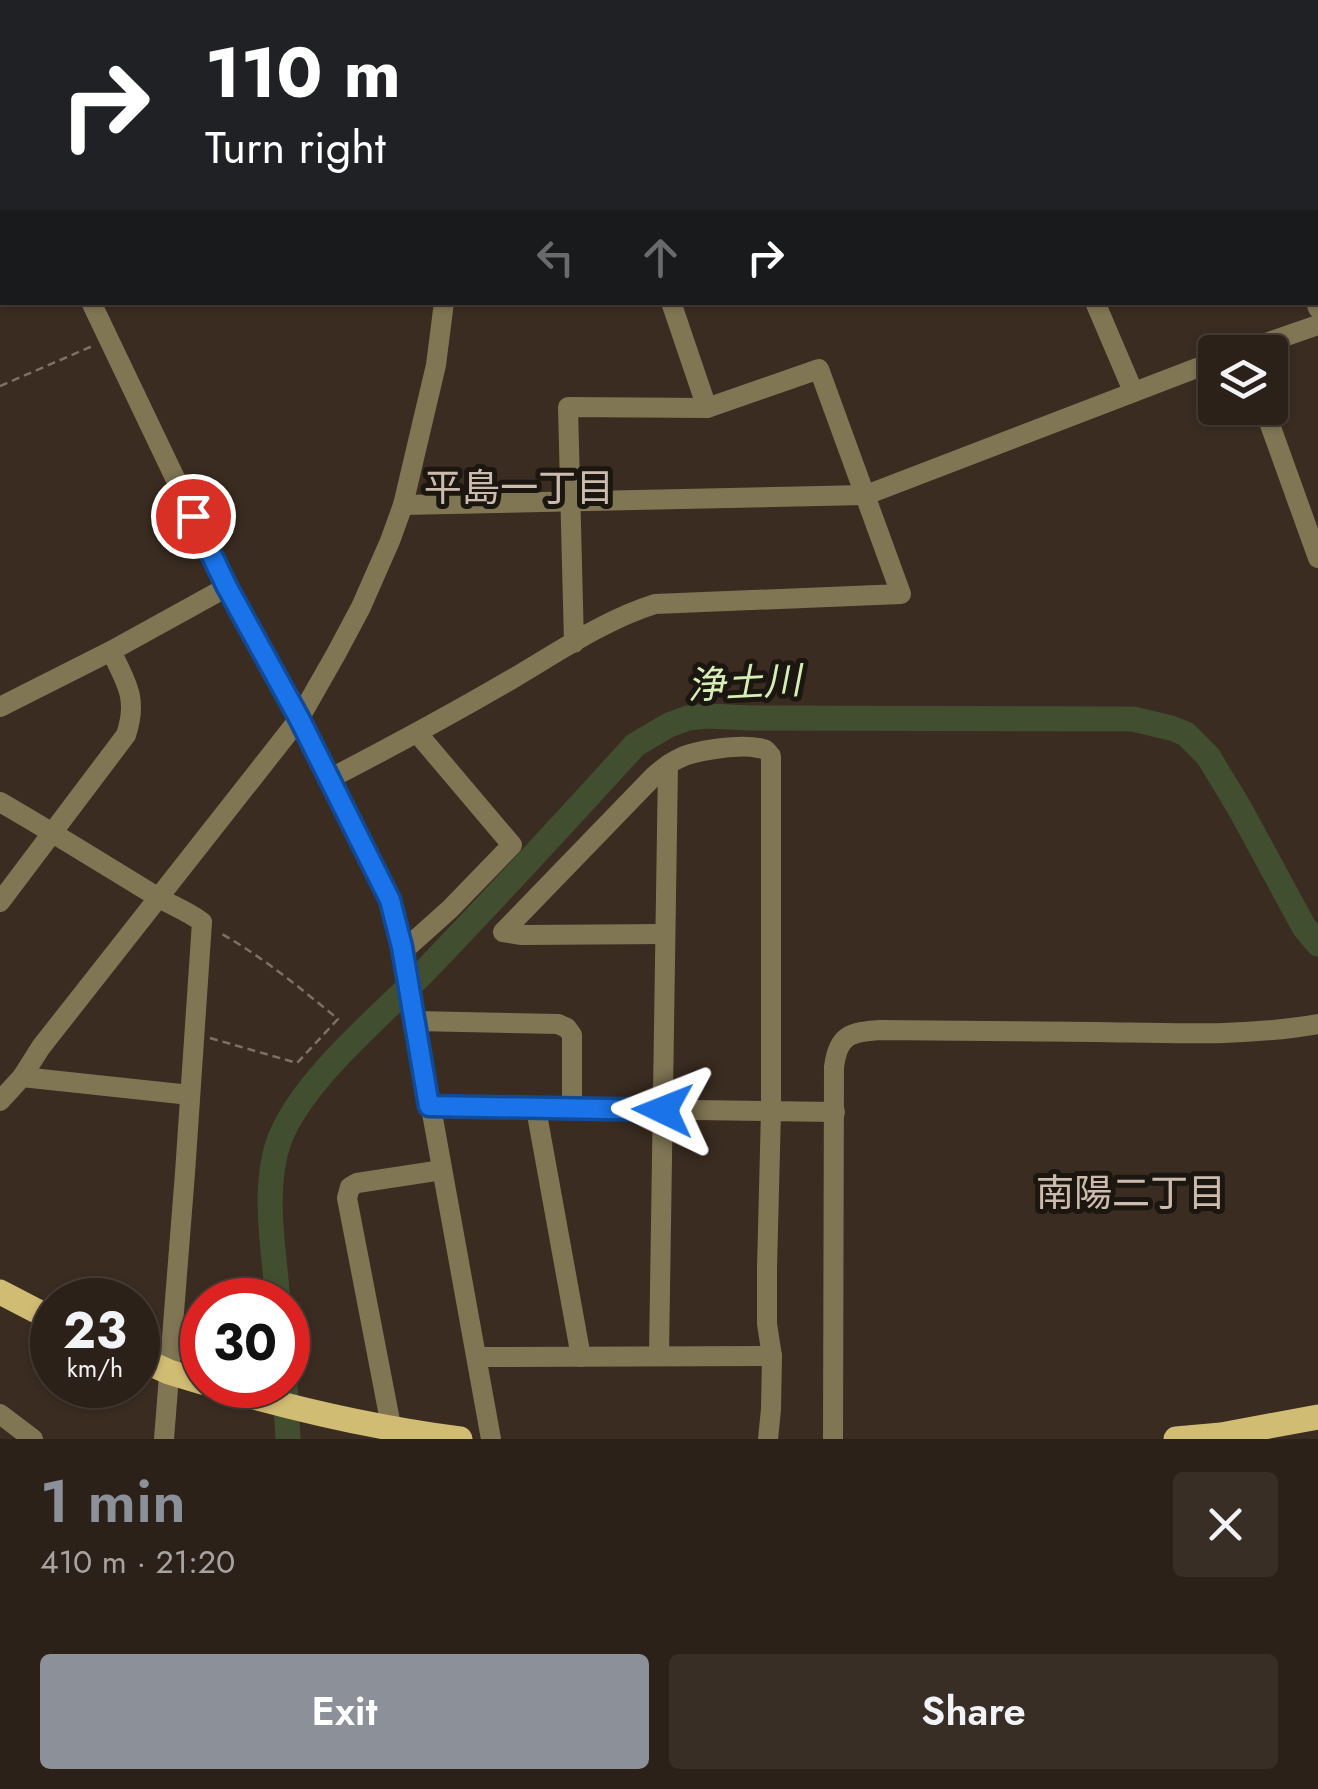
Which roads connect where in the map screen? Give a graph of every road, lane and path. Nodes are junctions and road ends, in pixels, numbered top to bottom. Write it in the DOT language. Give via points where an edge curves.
graph roads {
  1 [pos="92,305"];
  2 [pos="444,305"];
  3 [pos="672,305"];
  4 [pos="1096,305"];
  5 [pos="1318,325"];
  6 [pos="106,332"];
  7 [pos="1288,336"];
  8 [pos="1198,368"];
  9 [pos="0,386"];
  10 [pos="1133,391"];
  11 [pos="706,408"];
  12 [pos="1270,425"];
  13 [pos="866,495"];
  14 [pos="569,500"];
  15 [pos="403,505"];
  16 [pos="1318,558"];
  17 [pos="227,587"];
  18 [pos="574,643"];
  19 [pos="110,651"];
  20 [pos="0,707"];
  21 [pos="299,718"];
  22 [pos="418,734"];
  23 [pos="668,765"];
  24 [pos="329,779"];
  25 [pos="0,802"];
  26 [pos="53,833"];
  27 [pos="158,898"];
  28 [pos="0,902"];
  29 [pos="202,922"];
  30 [pos="665,934"];
  31 [pos="404,962"];
  32 [pos="413,1017"];
  33 [pos="1318,1024"];
  34 [pos="193,1032"];
  35 [pos="22,1077"];
  36 [pos="190,1095"];
  37 [pos="0,1101"];
  38 [pos="429,1106"];
  39 [pos="572,1108"];
  40 [pos="536,1109"];
  41 [pos="663,1110"];
  42 [pos="771,1111"];
  43 [pos="835,1112"];
  44 [pos="442,1170"];
  45 [pos="0,1292"];
  46 [pos="30,1308"];
  47 [pos="659,1355"];
  48 [pos="772,1356"];
  49 [pos="581,1357"];
  50 [pos="477,1358"];
  51 [pos="160,1368"];
  52 [pos="169,1372"];
  53 [pos="180,1375"];
  54 [pos="295,1408"];
  55 [pos="0,1414"];
  56 [pos="1318,1416"];
  57 [pos="352,1430"];
  58 [pos="392,1430"];
  59 [pos="33,1439"];
  60 [pos="164,1439"];
  61 [pos="460,1439"];
  62 [pos="491,1439"];
  63 [pos="768,1439"];
  64 [pos="833,1439"];
  65 [pos="1176,1439"];
  1 -- 6 [label="street"];
  2 -- 15 [label="street"];
  3 -- 11 [label="street"];
  4 -- 10 [label="street"];
  5 -- 7 [label="street"];
  6 -- 9 [label="path"];
  6 -- 17 [label="street"];
  8 -- 10 [label="street"];
  10 -- 13 [label="street"];
  11 -- 13 [label="street" via="818,369"];
  11 -- 14 [label="street" via="568,406"];
  12 -- 16 [label="street"];
  13 -- 14 [label="street"];
  13 -- 18 [label="street" via="902,594 656,604"];
  14 -- 15 [label="street"];
  14 -- 18 [label="street"];
  15 -- 21 [label="street" via="361,607"];
  17 -- 19 [label="street"];
  17 -- 21 [label="street"];
  18 -- 22 [label="street"];
  19 -- 20 [label="street"];
  19 -- 26 [label="street" via="132,699 130,722"];
  21 -- 24 [label="street"];
  21 -- 27 [label="street"];
  22 -- 24 [label="street"];
  22 -- 31 [label="street" via="512,845"];
  23 -- 30 [label="street"];
  23 -- 30 [label="street" via="503,932"];
  23 -- 42 [label="street" via="723,749 756,747 771,756"];
  24 -- 31 [label="street" via="390,900"];
  25 -- 26 [label="street"];
  26 -- 27 [label="street"];
  26 -- 28 [label="street"];
  27 -- 29 [label="street"];
  27 -- 35 [label="street"];
  29 -- 34 [label="street"];
  29 -- 34 [label="path" via="248,948 338,1019 297,1063"];
  30 -- 41 [label="street"];
  31 -- 32 [label="street"];
  32 -- 38 [label="street"];
  32 -- 39 [label="street" via="567,1028"];
  33 -- 43 [label="street" via="1209,1032 856,1033 840,1042 836,1054"];
  34 -- 36 [label="street"];
  35 -- 36 [label="street"];
  35 -- 37 [label="street"];
  36 -- 52 [label="street"];
  38 -- 40 [label="street"];
  38 -- 44 [label="street"];
  39 -- 40 [label="street"];
  39 -- 41 [label="street"];
  40 -- 49 [label="street"];
  41 -- 42 [label="street"];
  41 -- 47 [label="street"];
  42 -- 43 [label="street"];
  42 -- 48 [label="street"];
  43 -- 64 [label="street"];
  44 -- 50 [label="street"];
  44 -- 58 [label="street" via="357,1183 347,1198"];
  45 -- 46 [label="main road"];
  47 -- 48 [label="street"];
  47 -- 49 [label="street"];
  48 -- 63 [label="street"];
  49 -- 50 [label="street"];
  50 -- 62 [label="street"];
  51 -- 52 [label="main road"];
  52 -- 53 [label="main road"];
  52 -- 60 [label="street"];
  54 -- 57 [label="main road"];
  55 -- 59 [label="street"];
  56 -- 65 [label="main road"];
  57 -- 58 [label="main road"];
  58 -- 61 [label="main road"];
}
